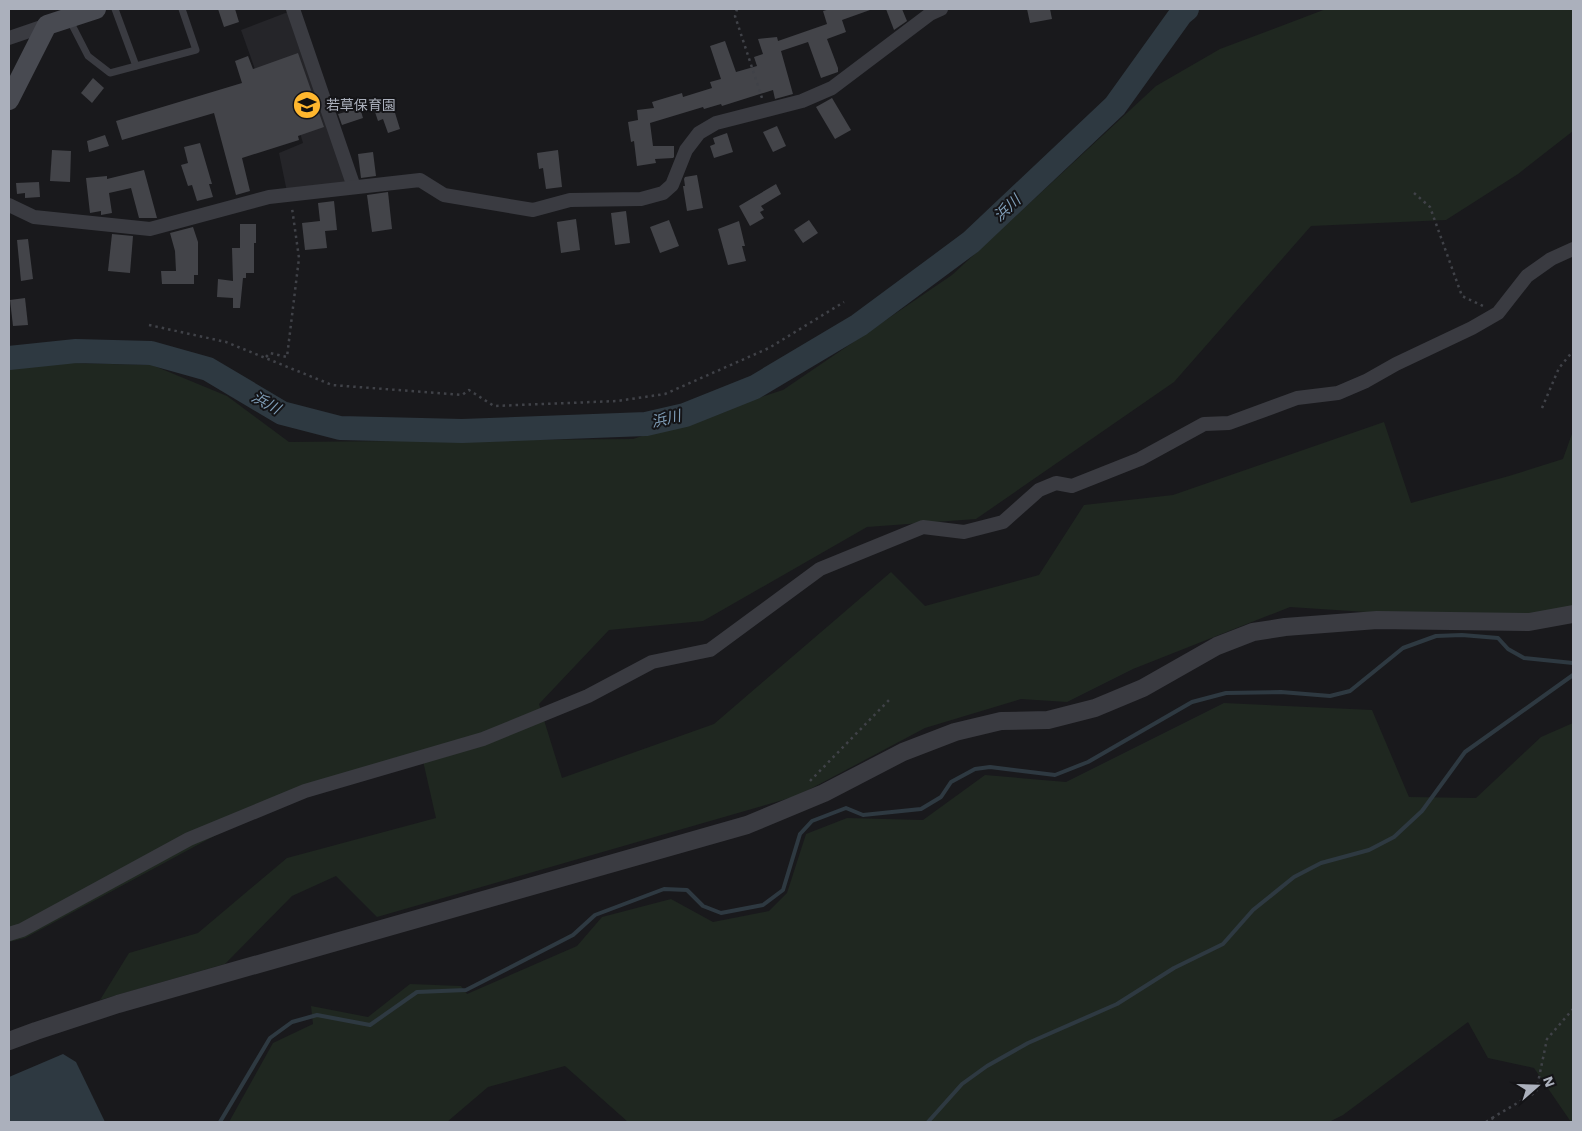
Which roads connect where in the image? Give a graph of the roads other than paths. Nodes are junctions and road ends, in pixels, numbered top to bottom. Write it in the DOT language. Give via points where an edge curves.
graph roads {
  1 [pos="96,9"];
  2 [pos="115,9"];
  3 [pos="182,9"];
  4 [pos="293,9"];
  5 [pos="933,10"];
  6 [pos="69,18"];
  7 [pos="47,25"];
  8 [pos="9,38"];
  9 [pos="136,66"];
  10 [pos="9,100"];
  11 [pos="354,187"];
  12 [pos="9,205"];
  13 [pos="1573,249"];
  14 [pos="1573,614"];
  15 [pos="9,934"];
  16 [pos="9,1042"];
  1 -- 6 [label="main road"];
  2 -- 9 [label="lane"];
  3 -- 9 [label="lane" via="196,50"];
  4 -- 11 [label="street"];
  5 -- 11 [label="street" via="832,88 802,100 716,123 699,133 686,150 672,185 663,193 641,199 570,200 533,210 444,195 420,180"];
  6 -- 7 [label="main road"];
  6 -- 9 [label="lane" via="88,56 110,73"];
  7 -- 8 [label="street"];
  7 -- 10 [label="main road"];
  11 -- 12 [label="street" via="290,194 150,229 34,218"];
  13 -- 15 [label="street" via="1550,259 1527,276 1498,313 1366,381 1338,393 1297,398 1229,423 1204,424 1140,459 1072,486 1056,483 1039,490 1003,522 964,532 923,527 820,569 710,650 652,662 588,696 482,739 305,791 189,839 22,930"];
  14 -- 16 [label="street" via="1529,622 1377,620 1253,632 1217,646 1143,688 1095,708 1048,720 1001,721 955,732 903,752 824,792 747,825 118,1004"];
}
